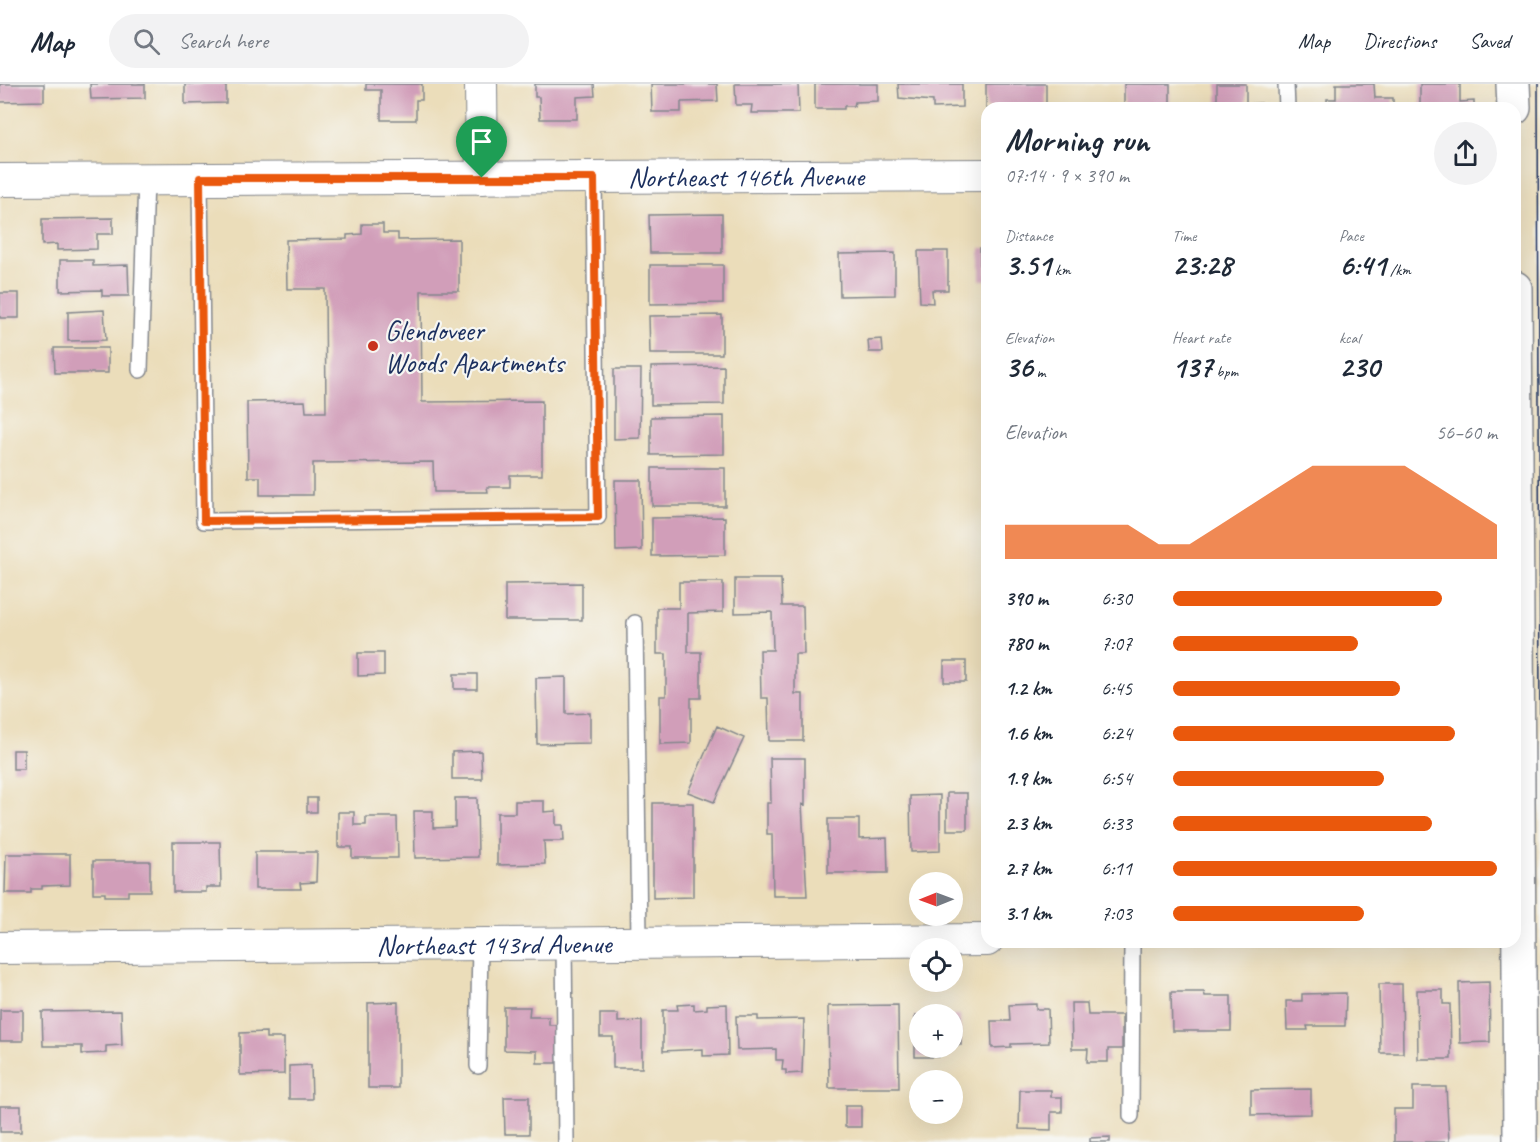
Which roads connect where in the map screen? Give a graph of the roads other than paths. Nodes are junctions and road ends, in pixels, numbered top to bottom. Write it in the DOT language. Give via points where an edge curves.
graph roads {
  1 [pos="481,84"];
  2 [pos="1286,84"];
  3 [pos="1513,84"];
  4 [pos="1287,102"];
  5 [pos="1514,102"];
  6 [pos="981,175"];
  7 [pos="200,178"];
  8 [pos="482,178"];
  9 [pos="594,178"];
  10 [pos="146,179"];
  11 [pos="0,180"];
  12 [pos="140,370"];
  13 [pos="635,623"];
  14 [pos="981,940"];
  15 [pos="639,941"];
  16 [pos="564,942"];
  17 [pos="480,943"];
  18 [pos="0,948"];
  19 [pos="1132,948"];
  20 [pos="1517,948"];
  21 [pos="478,1066"];
  22 [pos="1131,1116"];
  23 [pos="566,1142"];
  24 [pos="1520,1142"];
  1 -- 8 [label="street"];
  2 -- 4 [label="lane"];
  3 -- 5 [label="street"];
  6 -- 9 [label="street, Northeast 146th Avenue"];
  7 -- 8 [label="street, Northeast 146th Avenue"];
  7 -- 9 [label="lane" via="204,521 598,517"];
  7 -- 10 [label="street, Northeast 146th Avenue"];
  8 -- 9 [label="street, Northeast 146th Avenue"];
  10 -- 11 [label="street, Northeast 146th Avenue"];
  10 -- 12 [label="lane"];
  13 -- 15 [label="lane"];
  14 -- 15 [label="street, Northeast 143rd Avenue"];
  15 -- 16 [label="street, Northeast 143rd Avenue"];
  16 -- 17 [label="street, Northeast 143rd Avenue"];
  16 -- 23 [label="lane"];
  17 -- 18 [label="street, Northeast 143rd Avenue"];
  17 -- 21 [label="lane"];
  19 -- 22 [label="lane"];
  20 -- 24 [label="street"];
}
